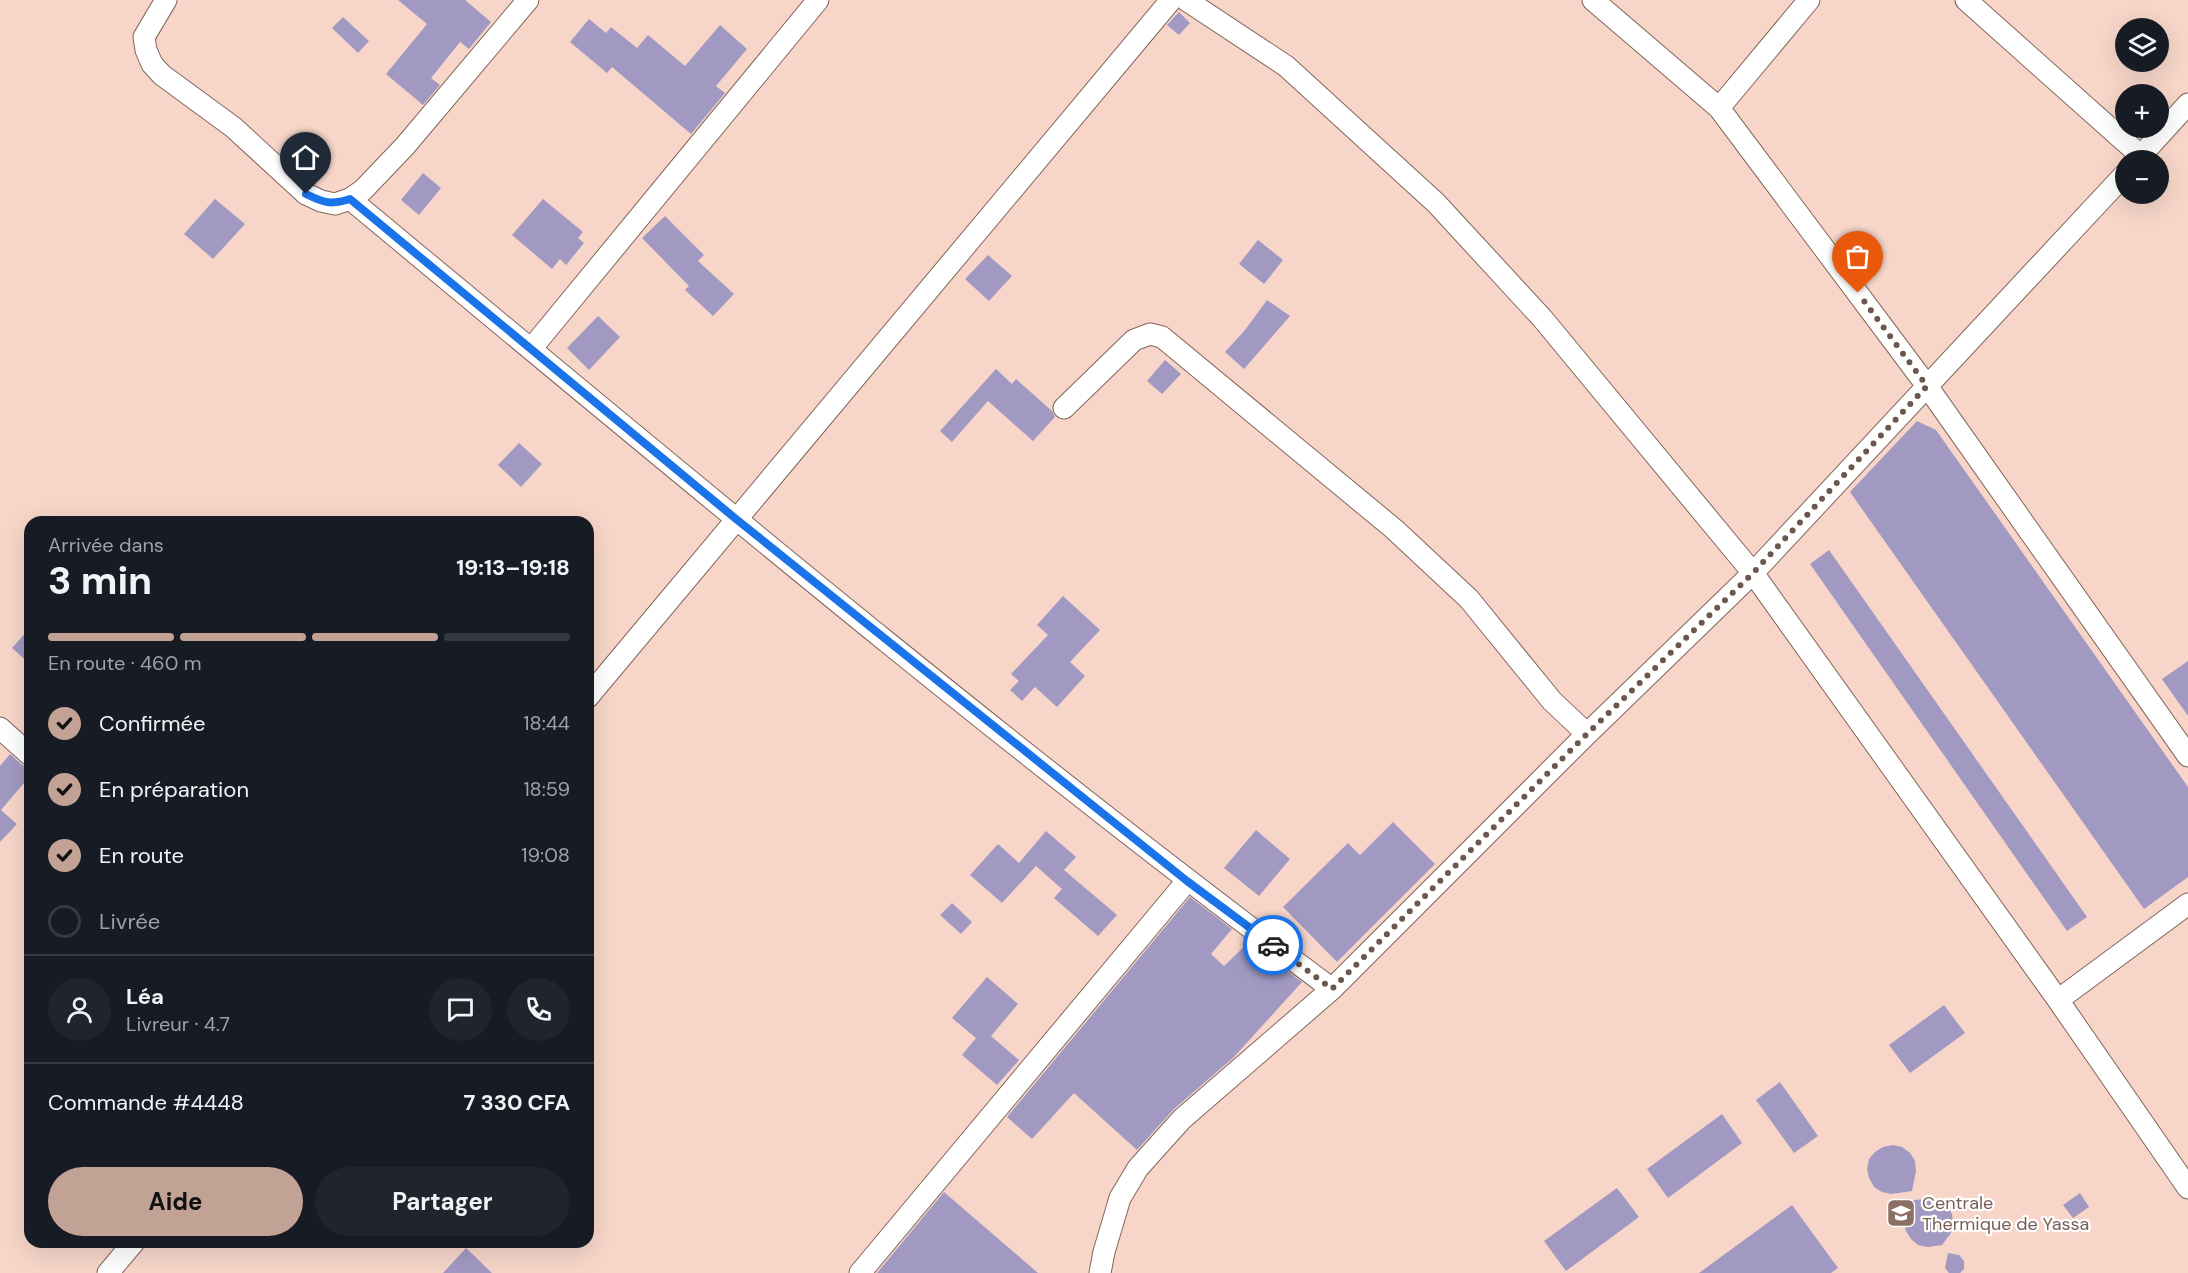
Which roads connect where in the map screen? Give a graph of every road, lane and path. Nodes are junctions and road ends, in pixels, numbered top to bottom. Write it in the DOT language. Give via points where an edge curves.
graph roads {
  1 [pos="166,0"];
  2 [pos="528,0"];
  3 [pos="818,0"];
  4 [pos="1172,0"];
  5 [pos="1186,0"];
  6 [pos="1593,0"];
  7 [pos="1809,0"];
  8 [pos="1966,0"];
  9 [pos="2188,104"];
  10 [pos="1719,108"];
  11 [pos="2130,150"];
  12 [pos="2146,150"];
  13 [pos="2115,185"];
  14 [pos="350,199"];
  15 [pos="531,349"];
  16 [pos="1927,386"];
  17 [pos="1064,408"];
  18 [pos="736,519"];
  19 [pos="1753,573"];
  20 [pos="594,690"];
  21 [pos="0,728"];
  22 [pos="1587,734"];
  23 [pos="24,750"];
  24 [pos="2188,756"];
  25 [pos="1187,881"];
  26 [pos="2188,904"];
  27 [pos="1332,989"];
  28 [pos="2058,1000"];
  29 [pos="2188,1188"];
  30 [pos="129,1248"];
  31 [pos="108,1273"];
  32 [pos="860,1273"];
  33 [pos="1100,1273"];
  1 -- 14 [label="street" via="144,37 152,64 162,75 233,127 306,194 335,204"];
  2 -- 14 [label="street" via="405,146"];
  3 -- 15 [label="street"];
  4 -- 18 [label="street"];
  5 -- 19 [label="street" via="1286,66 1436,203 1542,318"];
  6 -- 10 [label="street"];
  7 -- 10 [label="street"];
  8 -- 11 [label="street"];
  9 -- 12 [label="street"];
  10 -- 16 [label="street"];
  13 -- 16 [label="street"];
  14 -- 15 [label="street"];
  15 -- 18 [label="street"];
  16 -- 19 [label="street"];
  16 -- 24 [label="street"];
  17 -- 22 [label="street" via="1134,340 1150,334 1162,337 1411,544 1469,599 1546,694"];
  18 -- 20 [label="street"];
  18 -- 25 [label="street"];
  19 -- 22 [label="street"];
  19 -- 28 [label="street"];
  21 -- 23 [label="street"];
  22 -- 27 [label="street"];
  25 -- 27 [label="street"];
  25 -- 32 [label="street"];
  26 -- 28 [label="street"];
  27 -- 33 [label="street" via="1182,1119 1138,1168 1120,1198"];
  28 -- 29 [label="street"];
  30 -- 31 [label="street"];
}
